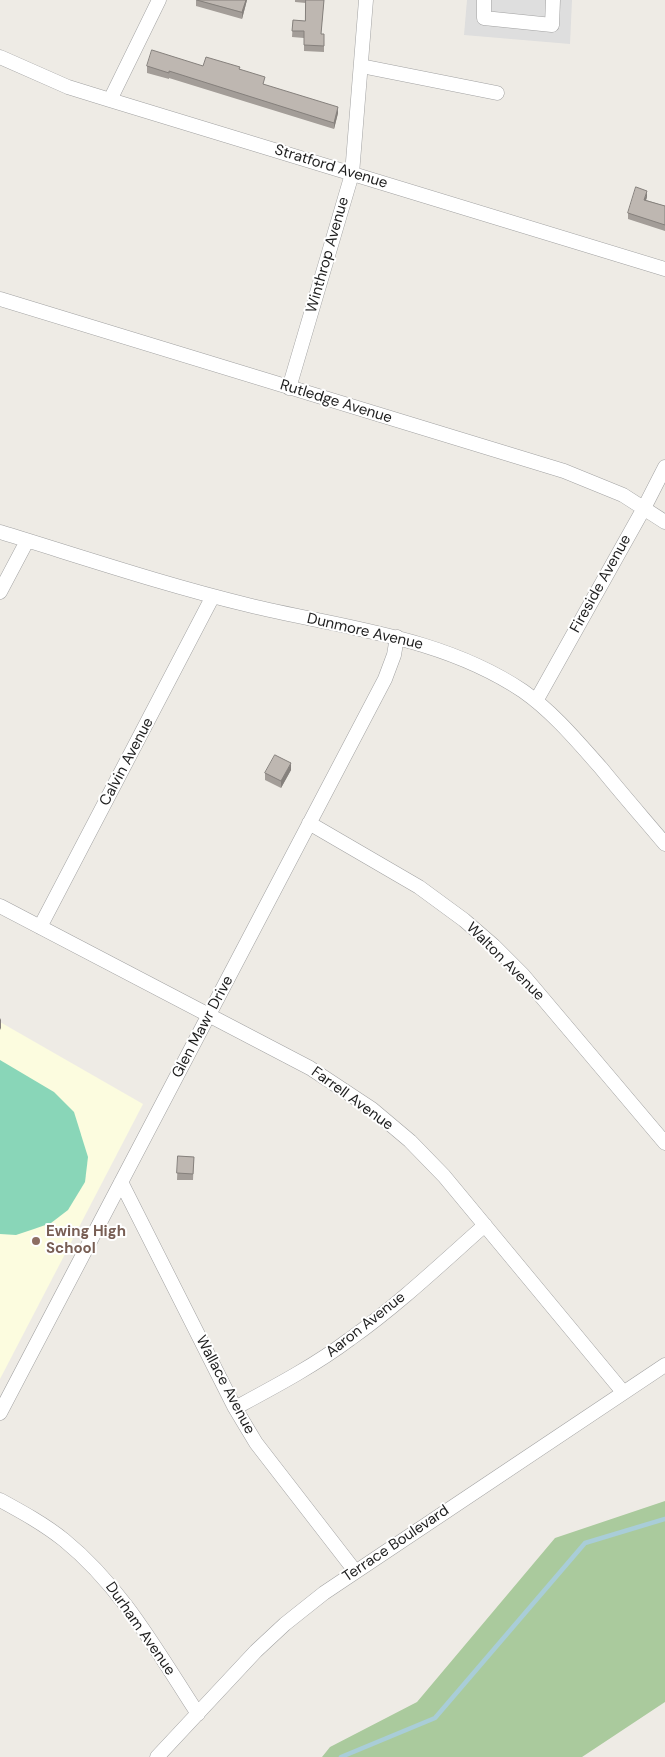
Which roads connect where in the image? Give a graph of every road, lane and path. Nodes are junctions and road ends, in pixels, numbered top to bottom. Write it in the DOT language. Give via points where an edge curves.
graph roads {
  1 [pos="159,0"];
  2 [pos="366,0"];
  3 [pos="484,0"];
  4 [pos="553,0"];
  5 [pos="0,57"];
  6 [pos="361,66"];
  7 [pos="497,93"];
  8 [pos="110,100"];
  9 [pos="352,174"];
  10 [pos="665,269"];
  11 [pos="0,299"];
  12 [pos="289,388"];
  13 [pos="665,467"];
  14 [pos="644,508"];
  15 [pos="665,522"];
  16 [pos="0,532"];
  17 [pos="27,541"];
  18 [pos="0,592"];
  19 [pos="213,596"];
  20 [pos="397,637"];
  21 [pos="536,700"];
  22 [pos="310,823"];
  23 [pos="665,844"];
  24 [pos="0,906"];
  25 [pos="40,927"];
  26 [pos="208,1015"];
  27 [pos="665,1143"];
  28 [pos="121,1182"];
  29 [pos="485,1225"];
  30 [pos="665,1365"];
  31 [pos="624,1392"];
  32 [pos="235,1408"];
  33 [pos="0,1413"];
  34 [pos="0,1500"];
  35 [pos="355,1571"];
  36 [pos="198,1714"];
  37 [pos="157,1757"];
  1 -- 8 [label="street"];
  2 -- 6 [label="street, Winthrop Avenue"];
  3 -- 4 [label="street" via="484,18 552,25"];
  5 -- 8 [label="street, Stratford Avenue" via="68,87"];
  6 -- 7 [label="street"];
  6 -- 9 [label="street, Winthrop Avenue"];
  8 -- 9 [label="street, Stratford Avenue"];
  9 -- 10 [label="street, Stratford Avenue"];
  9 -- 12 [label="street, Winthrop Avenue"];
  11 -- 12 [label="street, Rutledge Avenue"];
  12 -- 14 [label="street, Rutledge Avenue" via="564,471 608,488"];
  13 -- 14 [label="street, Fireside Avenue"];
  14 -- 15 [label="street, Rutledge Avenue"];
  14 -- 21 [label="street, Fireside Avenue"];
  16 -- 17 [label="street, Dunmore Avenue"];
  17 -- 18 [label="street"];
  17 -- 19 [label="street, Dunmore Avenue"];
  19 -- 20 [label="street, Dunmore Avenue"];
  19 -- 25 [label="street, Calvin Avenue"];
  20 -- 21 [label="street, Dunmore Avenue" via="469,661"];
  20 -- 22 [label="street, Glen Mawr Drive" via="385,678"];
  21 -- 23 [label="street, Dunmore Avenue" via="582,747"];
  22 -- 26 [label="street, Glen Mawr Drive"];
  22 -- 27 [label="street, Walton Avenue" via="420,888 494,946 523,975"];
  24 -- 25 [label="street, Farrell Avenue"];
  25 -- 26 [label="street, Farrell Avenue"];
  26 -- 28 [label="street, Glen Mawr Drive"];
  26 -- 29 [label="street, Farrell Avenue" via="310,1068 372,1109 410,1141"];
  28 -- 32 [label="street, Wallace Avenue"];
  28 -- 33 [label="street, Glen Mawr Drive"];
  29 -- 31 [label="street, Farrell Avenue"];
  29 -- 32 [label="street, Aaron Avenue" via="375,1321 301,1372"];
  30 -- 31 [label="street, Terrace Boulevard"];
  31 -- 35 [label="street, Terrace Boulevard"];
  32 -- 35 [label="street, Wallace Avenue" via="256,1443"];
  34 -- 36 [label="street, Durham Avenue" via="64,1540 109,1583"];
  35 -- 36 [label="street, Terrace Boulevard" via="285,1624"];
  36 -- 37 [label="street, Terrace Boulevard"];
}
